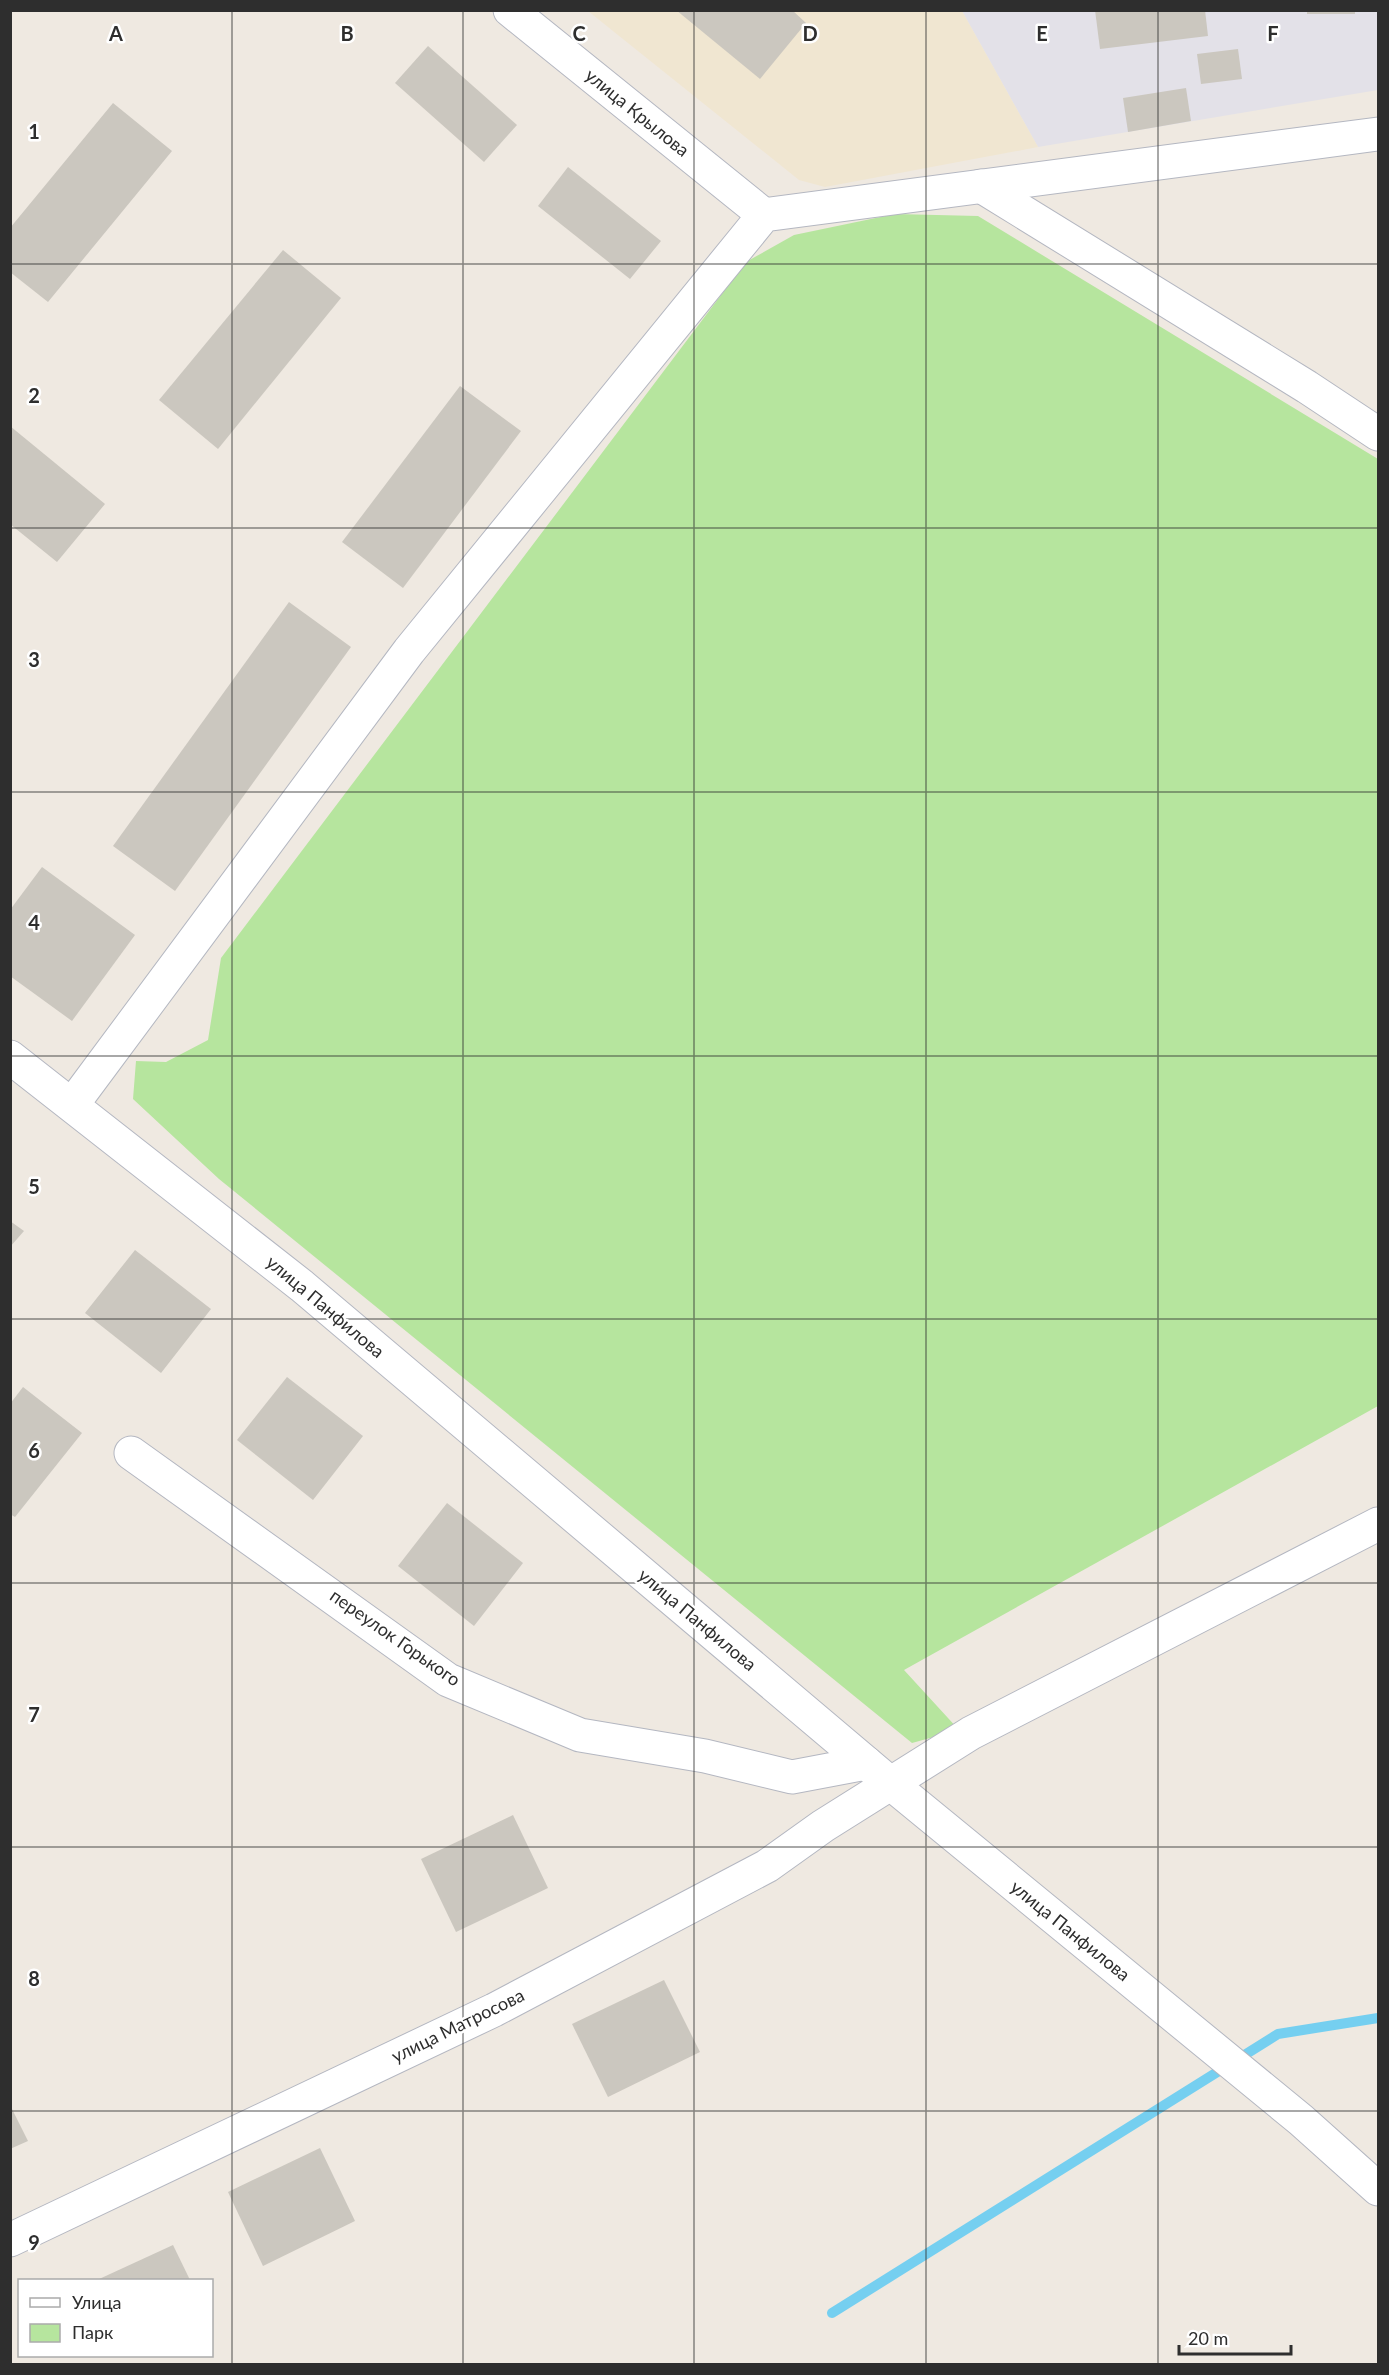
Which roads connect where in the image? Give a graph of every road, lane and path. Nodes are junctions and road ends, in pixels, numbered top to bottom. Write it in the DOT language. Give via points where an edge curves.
graph roads {
  1 [pos="510,10"];
  2 [pos="1378,134"];
  3 [pos="981,186"];
  4 [pos="764,214"];
  5 [pos="1378,434"];
  6 [pos="10,1057"];
  7 [pos="72,1105"];
  8 [pos="131,1453"];
  9 [pos="1378,1524"];
  10 [pos="878,1773"];
  11 [pos="1378,2189"];
  12 [pos="10,2240"];
  1 -- 4 [label="street, улица Крылова"];
  2 -- 3 [label="street"];
  3 -- 4 [label="street"];
  3 -- 5 [label="street"];
  4 -- 7 [label="street" via="409,651"];
  6 -- 7 [label="street, улица Панфилова"];
  7 -- 10 [label="street, улица Панфилова" via="302,1286"];
  8 -- 10 [label="street, переулок Горького" via="448,1680 580,1735 705,1756 792,1777"];
  9 -- 10 [label="street, улица Матросова" via="971,1733"];
  10 -- 11 [label="street, улица Панфилова" via="1292,2112"];
  10 -- 12 [label="street, улица Матросова" via="767,1866 494,2010"];
}
